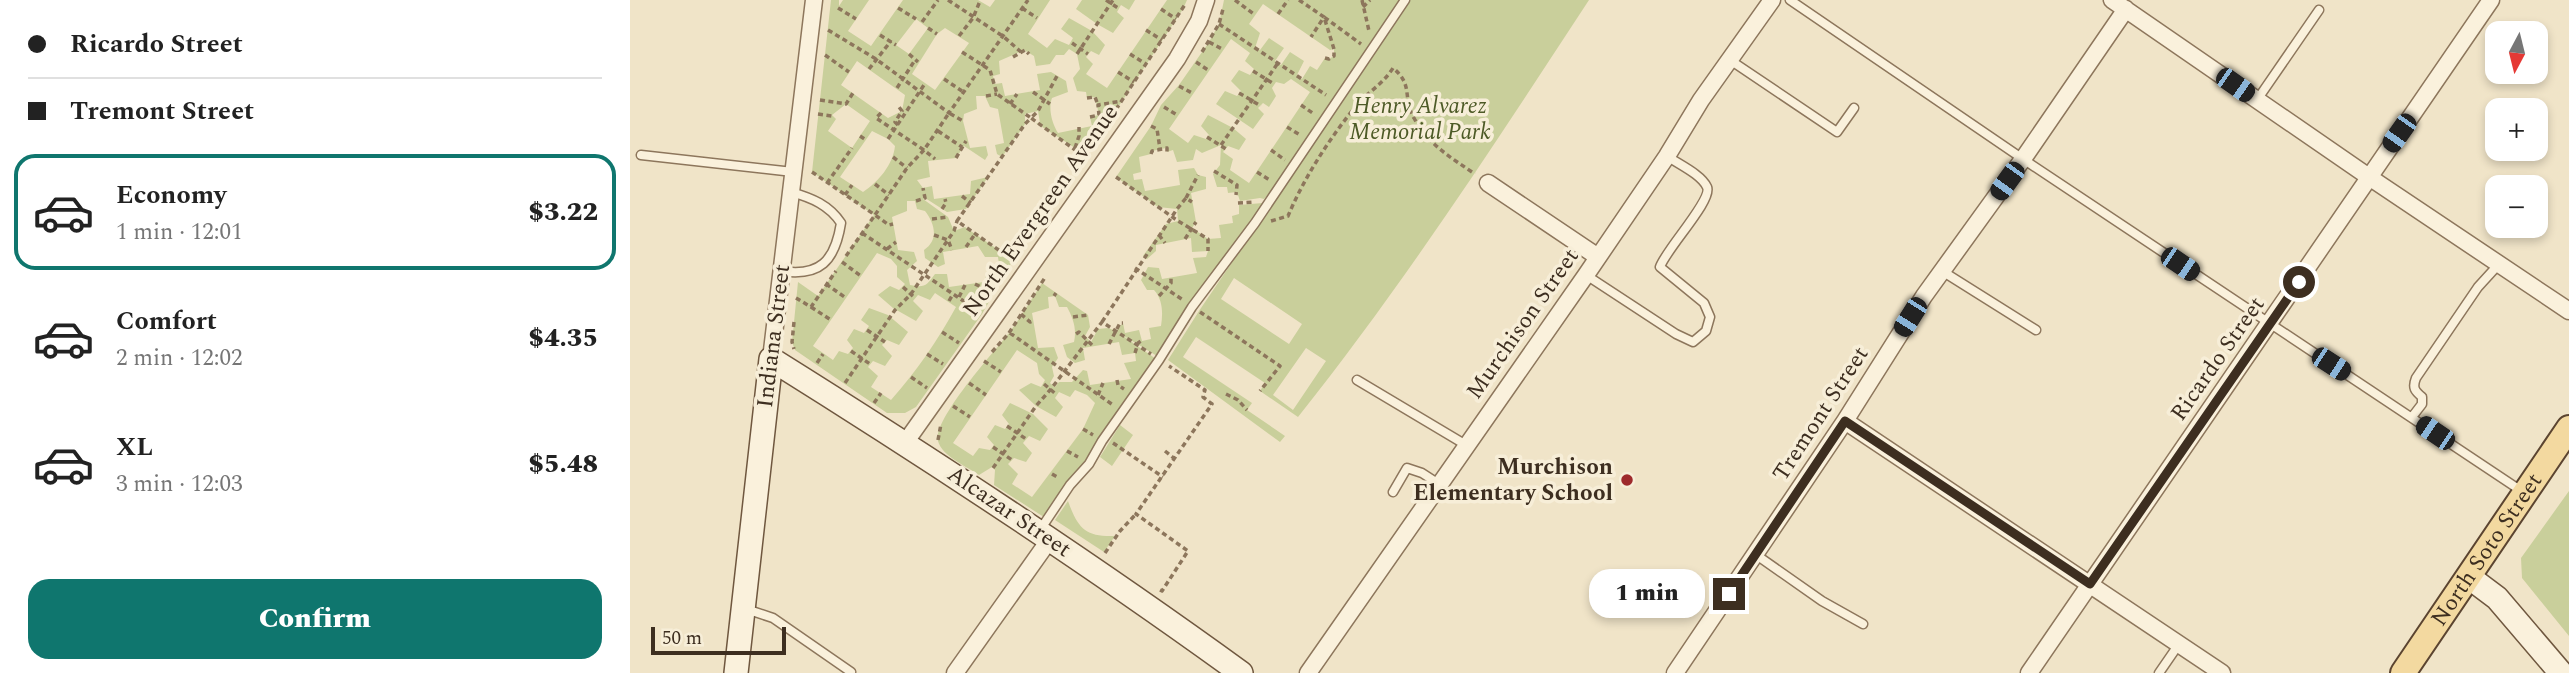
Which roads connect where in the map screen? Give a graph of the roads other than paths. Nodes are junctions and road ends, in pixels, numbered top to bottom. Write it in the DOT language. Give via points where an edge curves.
graph roads {
  1 [pos="814,0"];
  2 [pos="1206,0"];
  3 [pos="1405,0"];
  4 [pos="1772,0"];
  5 [pos="1790,0"];
  6 [pos="2491,0"];
  7 [pos="2119,5"];
  8 [pos="2319,10"];
  9 [pos="1730,60"];
  10 [pos="2257,100"];
  11 [pos="1854,108"];
  12 [pos="641,155"];
  13 [pos="1667,156"];
  14 [pos="2023,159"];
  15 [pos="793,172"];
  16 [pos="2369,177"];
  17 [pos="1488,183"];
  18 [pos="791,192"];
  19 [pos="1598,257"];
  20 [pos="2499,264"];
  21 [pos="781,271"];
  22 [pos="1942,271"];
  23 [pos="1586,275"];
  24 [pos="2569,311"];
  25 [pos="2270,324"];
  26 [pos="2036,330"];
  27 [pos="771,359"];
  28 [pos="1357,380"];
  29 [pos="2412,417"];
  30 [pos="1845,421"];
  31 [pos="2569,428"];
  32 [pos="905,443"];
  33 [pos="1466,445"];
  34 [pos="1439,484"];
  35 [pos="1393,492"];
  36 [pos="2525,494"];
  37 [pos="1044,535"];
  38 [pos="1755,554"];
  39 [pos="2469,577"];
  40 [pos="2090,584"];
  41 [pos="743,608"];
  42 [pos="1863,624"];
  43 [pos="2179,645"];
  44 [pos="851,672"];
  45 [pos="736,673"];
  46 [pos="955,673"];
  47 [pos="1241,673"];
  48 [pos="1308,673"];
  49 [pos="1675,673"];
  50 [pos="2029,673"];
  51 [pos="2159,673"];
  52 [pos="2222,673"];
  53 [pos="2403,673"];
  54 [pos="2561,673"];
  1 -- 15 [label="street, Indiana Street"];
  2 -- 32 [label="street, North Evergreen Avenue" via="1177,59"];
  3 -- 37 [label="lane" via="1089,464 1070,485"];
  4 -- 9 [label="street, Murchison Street"];
  5 -- 14 [label="lane"];
  6 -- 16 [label="street, Ricardo Street"];
  7 -- 10 [label="street"];
  7 -- 14 [label="street, Tremont Street"];
  8 -- 10 [label="lane"];
  9 -- 11 [label="lane" via="1837,132"];
  9 -- 13 [label="street, Murchison Street"];
  10 -- 16 [label="street"];
  12 -- 15 [label="lane"];
  13 -- 19 [label="street, Murchison Street"];
  13 -- 23 [label="lane" via="1706,184 1709,193 1660,267 1704,303 1710,317 1706,331 1693,342"];
  14 -- 22 [label="street, Tremont Street"];
  14 -- 25 [label="lane"];
  15 -- 18 [label="street, Indiana Street"];
  16 -- 20 [label="street"];
  16 -- 25 [label="street, Ricardo Street"];
  17 -- 19 [label="street"];
  18 -- 21 [label="street, Indiana Street"];
  18 -- 21 [label="lane" via="833,211 841,223 827,262 815,271"];
  19 -- 23 [label="street, Murchison Street"];
  20 -- 24 [label="street"];
  20 -- 29 [label="lane" via="2478,287 2416,379 2413,385 2422,404"];
  21 -- 27 [label="street, Indiana Street"];
  22 -- 26 [label="lane"];
  22 -- 30 [label="street, Tremont Street"];
  23 -- 33 [label="street, Murchison Street"];
  25 -- 29 [label="lane"];
  25 -- 40 [label="street, Ricardo Street"];
  27 -- 32 [label="street, Alcazar Street"];
  27 -- 41 [label="street, Indiana Street"];
  28 -- 33 [label="lane"];
  29 -- 36 [label="lane"];
  30 -- 38 [label="street, Tremont Street"];
  30 -- 40 [label="street"];
  31 -- 36 [label="main road, North Soto Street"];
  32 -- 37 [label="street, Alcazar Street"];
  33 -- 34 [label="street, Murchison Street"];
  34 -- 35 [label="lane" via="1407,468"];
  34 -- 48 [label="street, Murchison Street"];
  36 -- 39 [label="main road, North Soto Street"];
  37 -- 46 [label="street"];
  37 -- 47 [label="street, Alcazar Street"];
  38 -- 42 [label="lane"];
  38 -- 49 [label="street, Tremont Street"];
  39 -- 53 [label="main road, North Soto Street"];
  39 -- 54 [label="street" via="2504,606"];
  40 -- 43 [label="street"];
  40 -- 50 [label="street, Ricardo Street"];
  41 -- 44 [label="lane" via="773,618"];
  41 -- 45 [label="street, Indiana Street"];
  43 -- 51 [label="lane"];
  43 -- 52 [label="street"];
}
